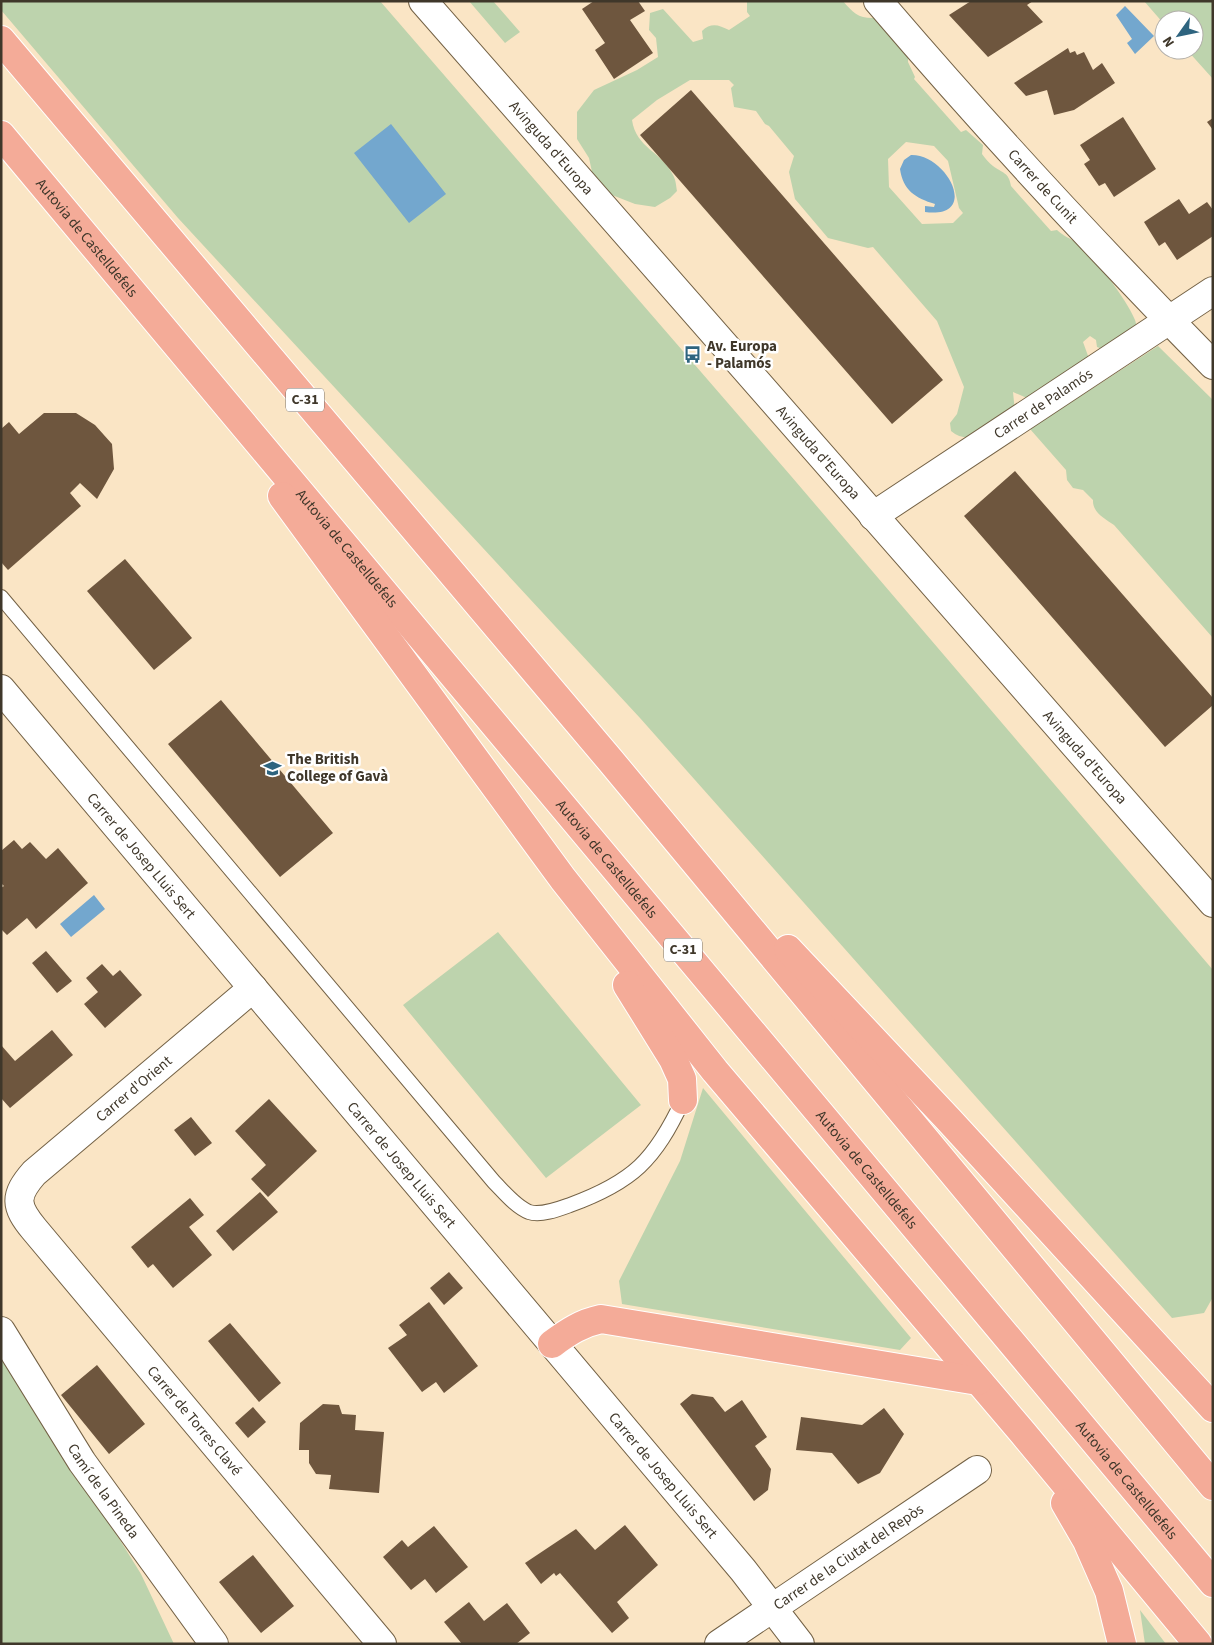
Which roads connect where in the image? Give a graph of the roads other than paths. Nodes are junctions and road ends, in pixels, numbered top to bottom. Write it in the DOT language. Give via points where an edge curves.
graph roads {
  1 [pos="423,1"];
  2 [pos="878,1"];
  3 [pos="1,40"];
  4 [pos="1,135"];
  5 [pos="1213,291"];
  6 [pos="154,318"];
  7 [pos="1168,320"];
  8 [pos="1213,365"];
  9 [pos="873,516"];
  10 [pos="1,597"];
  11 [pos="1,689"];
  12 [pos="610,760"];
  13 [pos="563,879"];
  14 [pos="1213,903"];
  15 [pos="253,988"];
  16 [pos="683,1100"];
  17 [pos="19,1194"];
  18 [pos="1,1332"];
  19 [pos="552,1344"];
  20 [pos="978,1381"];
  21 [pos="1213,1408"];
  22 [pos="1023,1433"];
  23 [pos="977,1470"];
  24 [pos="1213,1486"];
  25 [pos="1213,1583"];
  26 [pos="772,1608"];
  27 [pos="214,1644"];
  28 [pos="382,1644"];
  29 [pos="719,1644"];
  30 [pos="800,1644"];
  31 [pos="1122,1644"];
  32 [pos="1198,1644"];
  1 -- 9 [label="street, Avinguda d'Europa"];
  2 -- 7 [label="street, Carrer de Cunit"];
  3 -- 12 [label="highway, C-31"];
  4 -- 6 [label="highway, Autovia de Castelldefels / C-31"];
  5 -- 7 [label="street, Carrer de Palamós"];
  6 -- 13 [label="highway"];
  6 -- 25 [label="highway, Autovia de Castelldefels / C-31"];
  7 -- 8 [label="street, Carrer de Cunit"];
  7 -- 9 [label="street, Carrer de Palamós"];
  9 -- 14 [label="street, Avinguda d'Europa"];
  10 -- 16 [label="lane" via="512,1200 530,1212 551,1211 603,1193 643,1165 666,1136"];
  11 -- 15 [label="street, Carrer de Josep Lluis Sert"];
  12 -- 21 [label="highway" via="949,1120"];
  12 -- 24 [label="highway, C-31"];
  13 -- 16 [label="highway" via="673,1059 682,1079"];
  13 -- 20 [label="highway" via="715,1071"];
  15 -- 17 [label="street, Carrer d'Orient" via="34,1173"];
  15 -- 19 [label="street, Carrer de Josep Lluis Sert"];
  17 -- 28 [label="street, Carrer de Torres Clavé" via="22,1215"];
  18 -- 27 [label="street, Camí de la Pineda" via="82,1462"];
  19 -- 20 [label="highway" via="572,1329 601,1319"];
  19 -- 26 [label="street, Carrer de Josep Lluis Sert"];
  20 -- 22 [label="highway"];
  22 -- 31 [label="highway" via="1091,1549 1110,1591"];
  22 -- 32 [label="highway"];
  23 -- 26 [label="street, Carrer de la Ciutat del Repòs"];
  26 -- 29 [label="street, Carrer de la Ciutat del Repòs"];
  26 -- 30 [label="street, Carrer de Josep Lluis Sert"];
}
